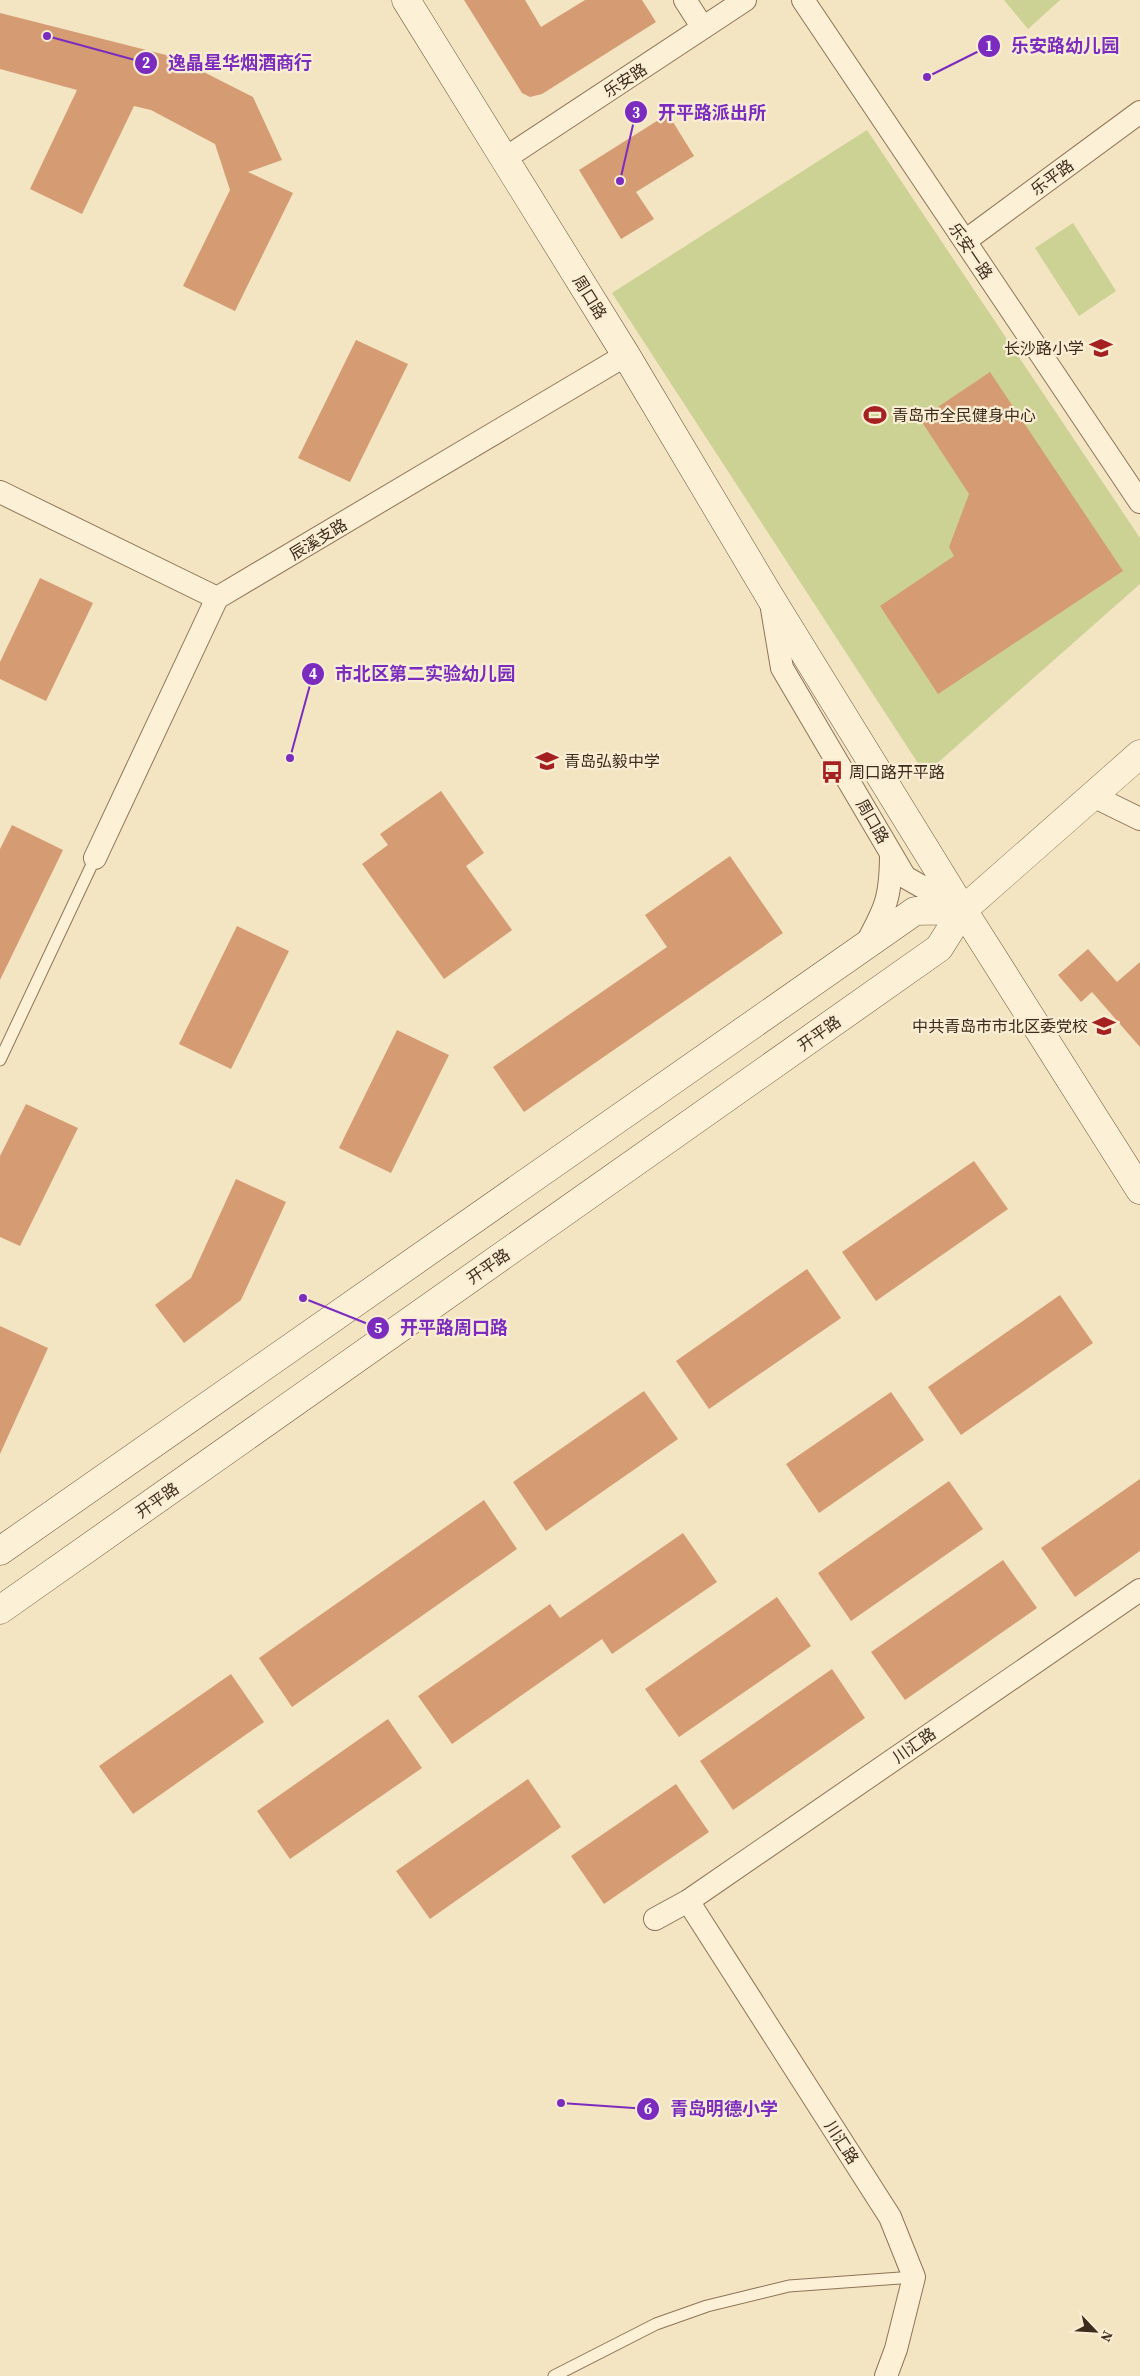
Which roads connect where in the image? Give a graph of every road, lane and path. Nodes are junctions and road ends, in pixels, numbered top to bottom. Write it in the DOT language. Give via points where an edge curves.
graph roads {
  1 [pos="406,0"];
  2 [pos="684,0"];
  3 [pos="746,0"];
  4 [pos="803,0"];
  5 [pos="703,28"];
  6 [pos="1140,112"];
  7 [pos="504,159"];
  8 [pos="965,241"];
  9 [pos="626,355"];
  10 [pos="0,492"];
  11 [pos="1140,502"];
  12 [pos="770,597"];
  13 [pos="217,598"];
  14 [pos="1140,754"];
  15 [pos="1093,796"];
  16 [pos="1140,819"];
  17 [pos="891,853"];
  18 [pos="95,858"];
  19 [pos="963,910"];
  20 [pos="865,946"];
  21 [pos="0,1060"];
  22 [pos="1140,1190"];
  23 [pos="0,1550"];
  24 [pos="1140,1590"];
  25 [pos="0,1610"];
  26 [pos="688,1901"];
  27 [pos="654,1919"];
  28 [pos="914,2277"];
  29 [pos="554,2376"];
  30 [pos="886,2376"];
  1 -- 7 [label="main road, 周口路"];
  2 -- 5 [label="street"];
  3 -- 5 [label="street, 乐安路"];
  4 -- 8 [label="street, 乐安一路"];
  5 -- 7 [label="street, 乐安路"];
  6 -- 8 [label="street, 乐平路"];
  7 -- 9 [label="main road, 周口路"];
  8 -- 11 [label="street, 乐安一路"];
  9 -- 12 [label="main road, 周口路"];
  9 -- 13 [label="street, 辰溪支路"];
  10 -- 13 [label="street"];
  12 -- 17 [label="street, 周口路" via="782,668"];
  12 -- 19 [label="main road, 周口路"];
  13 -- 18 [label="street"];
  14 -- 15 [label="main road, 开平路"];
  15 -- 16 [label="street"];
  15 -- 19 [label="main road, 开平路"];
  17 -- 19 [label="street, 周口路" via="905,876"];
  17 -- 20 [label="street" via="891,884 885,910"];
  18 -- 21 [label="lane"];
  19 -- 20 [label="main road" via="915,911"];
  19 -- 22 [label="main road, 周口路"];
  19 -- 25 [label="main road, 开平路" via="939,948"];
  20 -- 23 [label="main road"];
  24 -- 26 [label="street, 川汇路"];
  26 -- 27 [label="street, 川汇路"];
  26 -- 28 [label="street, 川汇路" via="890,2217"];
  28 -- 29 [label="lane" via="789,2286 707,2306 656,2324"];
  28 -- 30 [label="street"];
}
